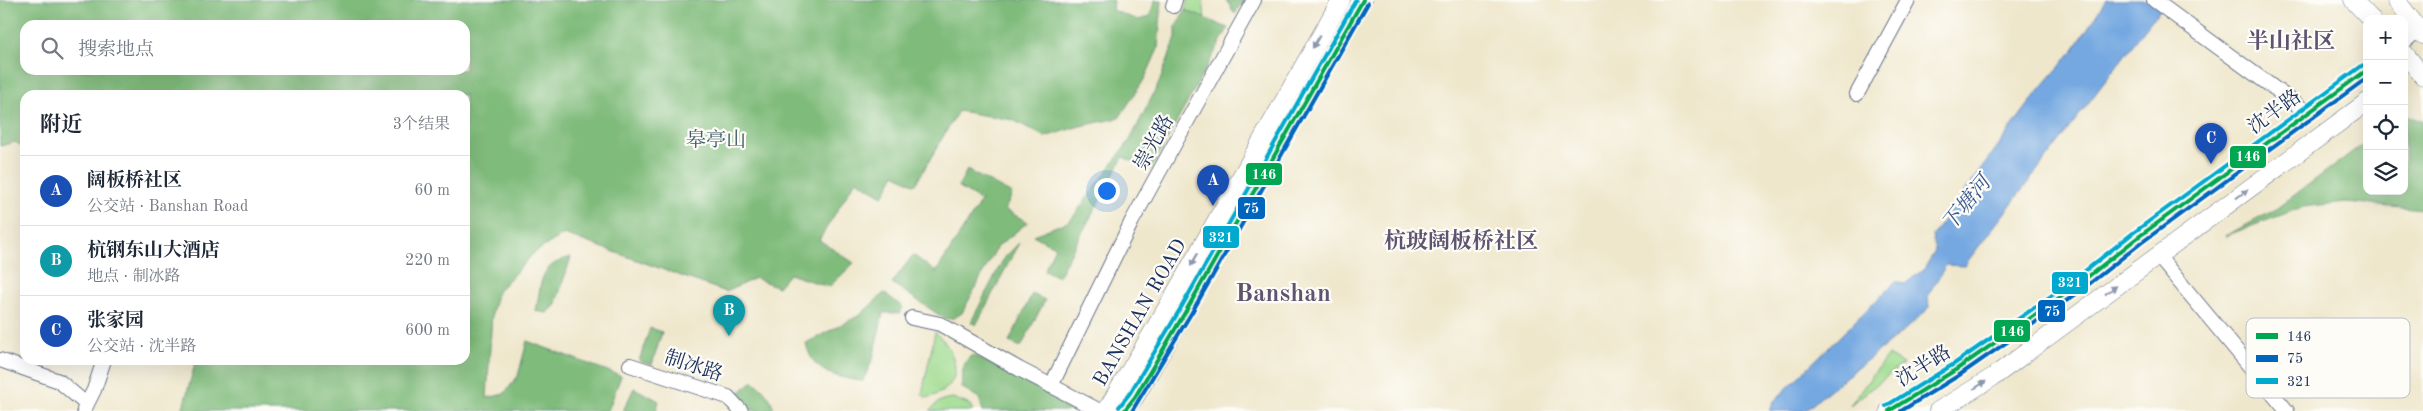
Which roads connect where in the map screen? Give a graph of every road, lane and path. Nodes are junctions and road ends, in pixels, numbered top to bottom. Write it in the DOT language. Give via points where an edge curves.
graph roads {
  1 [pos="1254,0"];
  2 [pos="1341,0"];
  3 [pos="1363,0"];
  4 [pos="1908,0"];
  5 [pos="2154,0"];
  6 [pos="2353,0"];
  7 [pos="2396,0"];
  8 [pos="2368,15"];
  9 [pos="2422,30"];
  10 [pos="2408,39"];
  11 [pos="2363,73"];
  12 [pos="1857,94"];
  13 [pos="2363,105"];
  14 [pos="2308,113"];
  15 [pos="2158,256"];
  16 [pos="912,318"];
  17 [pos="0,360"];
  18 [pos="2246,362"];
  19 [pos="102,365"];
  20 [pos="630,365"];
  21 [pos="1051,386"];
  22 [pos="2276,398"];
  23 [pos="85,407"];
  24 [pos="741,411"];
  25 [pos="1100,411"];
  26 [pos="1106,411"];
  27 [pos="1124,411"];
  28 [pos="1889,411"];
  29 [pos="1938,411"];
  30 [pos="2287,411"];
  1 -- 21 [label="street, 崇光路" via="1132,221"];
  2 -- 26 [label="main road, BANSHAN ROAD, one-way"];
  3 -- 27 [label="main road, BANSHAN ROAD" via="1177,325"];
  4 -- 12 [label="street"];
  5 -- 14 [label="street"];
  6 -- 8 [label="main road"];
  7 -- 9 [label="main road"];
  9 -- 10 [label="street"];
  11 -- 14 [label="main road, 沈半路"];
  15 -- 13 [label="main road, one-way"];
  14 -- 28 [label="main road, 沈半路" via="2061,298"];
  15 -- 18 [label="street"];
  29 -- 15 [label="main road, one-way" via="1993,377"];
  16 -- 21 [label="street" via="940,324"];
  17 -- 23 [label="street" via="59,381"];
  19 -- 23 [label="street"];
  20 -- 24 [label="street, 制冰路" via="728,397"];
  21 -- 25 [label="street"];
  22 -- 30 [label="street"];
}
